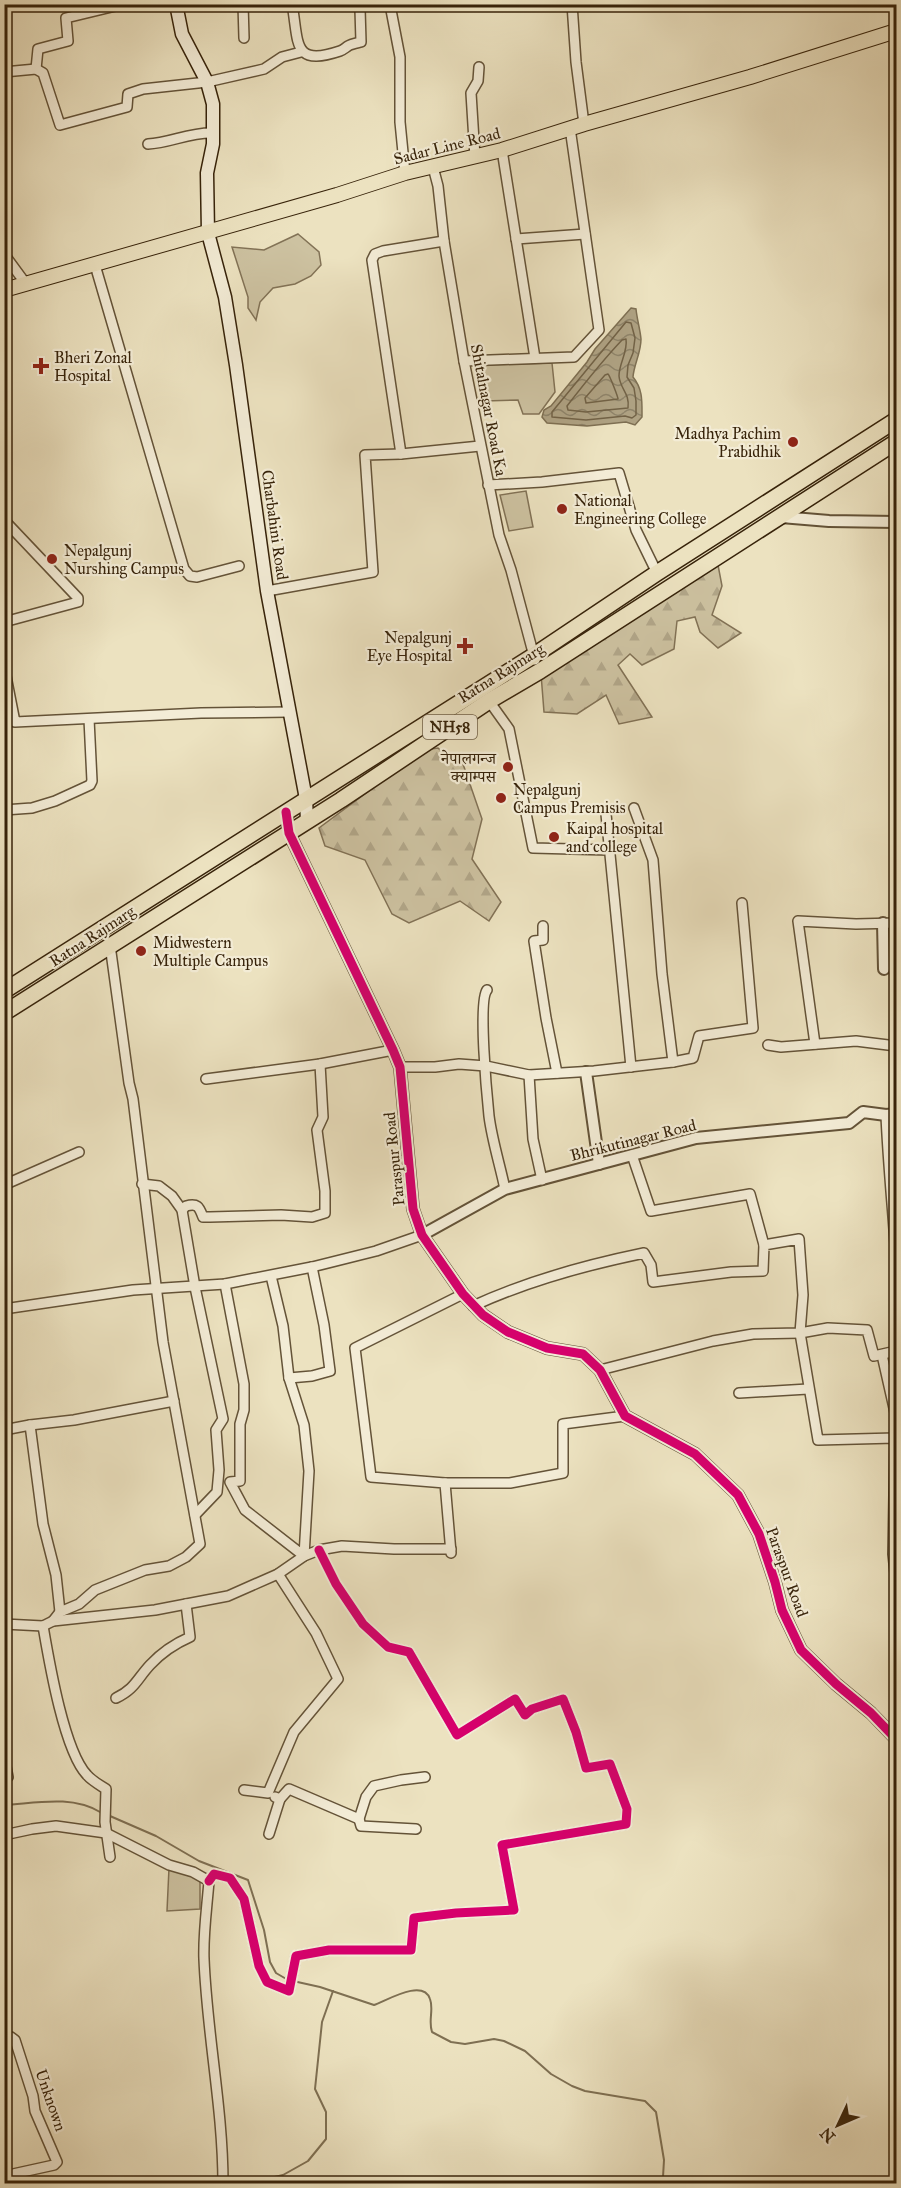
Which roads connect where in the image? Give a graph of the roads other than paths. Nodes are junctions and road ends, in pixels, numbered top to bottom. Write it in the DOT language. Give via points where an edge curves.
graph roads {
  1 [pos="124,4"];
  2 [pos="176,4"];
  3 [pos="243,4"];
  4 [pos="292,4"];
  5 [pos="357,4"];
  6 [pos="393,4"];
  7 [pos="572,4"];
  8 [pos="897,31"];
  9 [pos="244,38"];
  10 [pos="302,52"];
  11 [pos="479,67"];
  12 [pos="36,69"];
  13 [pos="4,72"];
  14 [pos="207,82"];
  15 [pos="585,124"];
  16 [pos="570,128"];
  17 [pos="213,133"];
  18 [pos="148,144"];
  19 [pos="502,150"];
  20 [pos="475,157"];
  21 [pos="433,167"];
  22 [pos="405,173"];
  23 [pos="208,233"];
  24 [pos="585,234"];
  25 [pos="516,239"];
  26 [pos="444,241"];
  27 [pos="4,254"];
  28 [pos="95,265"];
  29 [pos="26,284"];
  30 [pos="4,290"];
  31 [pos="535,358"];
  32 [pos="464,361"];
  33 [pos="897,420"];
  34 [pos="897,442"];
  35 [pos="480,447"];
  36 [pos="401,454"];
  37 [pos="489,485"];
  38 [pos="781,517"];
  39 [pos="4,520"];
  40 [pos="897,522"];
  41 [pos="239,566"];
  42 [pos="657,573"];
  43 [pos="267,591"];
  44 [pos="4,622"];
  45 [pos="533,656"];
  46 [pos="4,666"];
  47 [pos="540,671"];
  48 [pos="6,684"];
  49 [pos="489,701"];
  50 [pos="289,712"];
  51 [pos="89,718"];
  52 [pos="15,722"];
  53 [pos="4,723"];
  54 [pos="306,799"];
  55 [pos="634,808"];
  56 [pos="4,810"];
  57 [pos="286,812"];
  58 [pos="606,814"];
  59 [pos="307,822"];
  60 [pos="289,833"];
  61 [pos="609,850"];
  62 [pos="742,903"];
  63 [pos="883,923"];
  64 [pos="897,923"];
  65 [pos="543,926"];
  66 [pos="110,945"];
  67 [pos="884,969"];
  68 [pos="487,990"];
  69 [pos="4,991"];
  70 [pos="4,1013"];
  71 [pos="815,1044"];
  72 [pos="768,1045"];
  73 [pos="897,1046"];
  74 [pos="393,1050"];
  75 [pos="674,1062"];
  76 [pos="320,1064"];
  77 [pos="486,1066"];
  78 [pos="400,1067"];
  79 [pos="630,1067"];
  80 [pos="586,1072"];
  81 [pos="557,1073"];
  82 [pos="530,1075"];
  83 [pos="206,1079"];
  84 [pos="891,1114"];
  85 [pos="79,1152"];
  86 [pos="633,1155"];
  87 [pos="599,1164"];
  88 [pos="542,1180"];
  89 [pos="142,1184"];
  90 [pos="4,1185"];
  91 [pos="505,1189"];
  92 [pos="182,1210"];
  93 [pos="422,1235"];
  94 [pos="764,1245"];
  95 [pos="897,1258"];
  96 [pos="312,1267"];
  97 [pos="270,1276"];
  98 [pos="225,1284"];
  99 [pos="195,1287"];
  100 [pos="157,1289"];
  101 [pos="463,1294"];
  102 [pos="473,1306"];
  103 [pos="4,1309"];
  104 [pos="800,1333"];
  105 [pos="897,1351"];
  106 [pos="882,1354"];
  107 [pos="600,1370"];
  108 [pos="289,1378"];
  109 [pos="808,1389"];
  110 [pos="739,1393"];
  111 [pos="174,1401"];
  112 [pos="625,1416"];
  113 [pos="897,1417"];
  114 [pos="30,1425"];
  115 [pos="4,1430"];
  116 [pos="896,1438"];
  117 [pos="445,1483"];
  118 [pos="195,1515"];
  119 [pos="319,1550"];
  120 [pos="304,1556"];
  121 [pos="278,1574"];
  122 [pos="897,1582"];
  123 [pos="186,1604"];
  124 [pos="60,1612"];
  125 [pos="53,1621"];
  126 [pos="4,1624"];
  127 [pos="43,1626"];
  128 [pos="116,1698"];
  129 [pos="897,1738"];
  130 [pos="4,1756"];
  131 [pos="425,1777"];
  132 [pos="4,1780"];
  133 [pos="244,1790"];
  134 [pos="268,1792"];
  135 [pos="280,1799"];
  136 [pos="358,1819"];
  137 [pos="416,1829"];
  138 [pos="106,1833"];
  139 [pos="269,1834"];
  140 [pos="4,1835"];
  141 [pos="110,1857"];
  142 [pos="209,1881"];
  143 [pos="4,2038"];
  144 [pos="4,2176"];
  145 [pos="223,2184"];
  1 -- 12 [label="street" via="66,18 68,41 38,49"];
  2 -- 14 [label="main road, Charbahini Road" via="182,34"];
  3 -- 9 [label="street"];
  4 -- 10 [label="street"];
  5 -- 10 [label="street" via="362,42 321,56"];
  6 -- 22 [label="street" via="400,57 399,122"];
  7 -- 15 [label="street"];
  8 -- 15 [label="main road, Sadar Line Road"];
  10 -- 14 [label="street" via="282,57 264,69"];
  11 -- 20 [label="street" via="478,81 471,93"];
  12 -- 13 [label="street"];
  12 -- 14 [label="street" via="43,73 60,125 126,107 128,94 143,89"];
  14 -- 17 [label="main road, Charbahini Road" via="213,104"];
  15 -- 16 [label="main road, Sadar Line Road"];
  16 -- 19 [label="main road, Sadar Line Road"];
  16 -- 24 [label="street"];
  17 -- 18 [label="street"];
  17 -- 23 [label="main road, Charbahini Road" via="207,173"];
  19 -- 20 [label="main road, Sadar Line Road"];
  19 -- 25 [label="street"];
  20 -- 21 [label="main road, Sadar Line Road"];
  21 -- 22 [label="main road, Sadar Line Road"];
  21 -- 26 [label="street, Shitalnagar Road Ka"];
  22 -- 23 [label="main road, Sadar Line Road"];
  23 -- 28 [label="main road, Sadar Line Road"];
  23 -- 43 [label="main road, Charbahini Road" via="231,331"];
  24 -- 25 [label="street"];
  24 -- 31 [label="street" via="599,330 574,357"];
  25 -- 31 [label="street"];
  26 -- 32 [label="street, Shitalnagar Road Ka"];
  26 -- 36 [label="street" via="383,251 372,260"];
  27 -- 29 [label="street"];
  28 -- 29 [label="main road, Sadar Line Road"];
  28 -- 41 [label="street" via="184,569 197,577"];
  29 -- 30 [label="main road, Sadar Line Road"];
  31 -- 32 [label="street"];
  32 -- 35 [label="street, Shitalnagar Road Ka"];
  33 -- 42 [label="highway, Ratna Rajmarg / NH58"];
  34 -- 38 [label="highway, Ratna Rajmarg / NH58"];
  35 -- 36 [label="street"];
  35 -- 37 [label="street, Shitalnagar Road Ka"];
  36 -- 43 [label="street" via="365,454 373,572"];
  37 -- 42 [label="street" via="619,473 636,530"];
  37 -- 45 [label="street, Shitalnagar Road Ka"];
  38 -- 40 [label="street"];
  38 -- 47 [label="highway, Ratna Rajmarg / NH58"];
  39 -- 44 [label="street" via="78,602"];
  42 -- 45 [label="highway, Ratna Rajmarg / NH58"];
  43 -- 50 [label="main road, Charbahini Road"];
  45 -- 47 [label="street, Shitalnagar Road Ka"];
  45 -- 54 [label="highway, Ratna Rajmarg / NH58"];
  46 -- 48 [label="street"];
  47 -- 49 [label="highway, Ratna Rajmarg / NH58"];
  48 -- 52 [label="street"];
  49 -- 59 [label="highway, Ratna Rajmarg / NH58"];
  49 -- 61 [label="street" via="509,729 533,848"];
  50 -- 51 [label="street"];
  50 -- 54 [label="main road, Charbahini Road"];
  51 -- 52 [label="street"];
  51 -- 56 [label="street" via="90,785 32,808"];
  52 -- 53 [label="street"];
  54 -- 57 [label="highway, Ratna Rajmarg / NH58"];
  54 -- 59 [label="main road, Charbahini Road"];
  55 -- 75 [label="street" via="653,860"];
  57 -- 60 [label="street, Paraspur Road"];
  57 -- 69 [label="highway, Ratna Rajmarg / NH58"];
  58 -- 61 [label="street"];
  59 -- 60 [label="highway, Ratna Rajmarg / NH58"];
  60 -- 66 [label="highway, Ratna Rajmarg / NH58"];
  60 -- 74 [label="street, Paraspur Road"];
  61 -- 79 [label="street"];
  62 -- 75 [label="street" via="753,1028 699,1036 693,1058"];
  63 -- 64 [label="street"];
  63 -- 67 [label="street"];
  63 -- 71 [label="street" via="798,921"];
  65 -- 81 [label="street" via="543,940 534,941"];
  66 -- 70 [label="highway, Ratna Rajmarg / NH58"];
  66 -- 89 [label="street"];
  68 -- 77 [label="street" via="483,1013"];
  71 -- 72 [label="street"];
  71 -- 73 [label="street" via="856,1041"];
  74 -- 76 [label="street"];
  74 -- 78 [label="street, Paraspur Road"];
  75 -- 79 [label="street"];
  76 -- 83 [label="street"];
  76 -- 92 [label="street" via="322,1117 317,1130 325,1213 312,1217 203,1217 196,1205"];
  77 -- 78 [label="street"];
  77 -- 82 [label="street"];
  77 -- 91 [label="street" via="489,1116"];
  78 -- 93 [label="street, Paraspur Road" via="413,1209"];
  79 -- 80 [label="street"];
  80 -- 81 [label="street"];
  80 -- 87 [label="street"];
  81 -- 82 [label="street"];
  82 -- 88 [label="street" via="534,1139"];
  84 -- 86 [label="street, Bhrikutinagar Road" via="863,1112 849,1123 696,1138"];
  84 -- 95 [label="street" via="888,1168"];
  85 -- 90 [label="street"];
  86 -- 87 [label="street, Bhrikutinagar Road"];
  86 -- 94 [label="street" via="651,1211 750,1194"];
  87 -- 88 [label="street, Bhrikutinagar Road"];
  88 -- 91 [label="street, Bhrikutinagar Road"];
  89 -- 92 [label="street" via="159,1186"];
  89 -- 100 [label="street"];
  91 -- 93 [label="street, Bhrikutinagar Road"];
  92 -- 99 [label="street"];
  93 -- 96 [label="street"];
  93 -- 101 [label="street, Paraspur Road"];
  94 -- 102 [label="street" via="763,1271 653,1282 651,1265 644,1253 520,1286"];
  94 -- 104 [label="street" via="799,1239 804,1294"];
  96 -- 97 [label="street"];
  96 -- 108 [label="street" via="330,1371"];
  97 -- 98 [label="street"];
  97 -- 108 [label="street"];
  98 -- 99 [label="street"];
  98 -- 120 [label="street" via="244,1384 240,1481 230,1482 245,1510"];
  99 -- 100 [label="street"];
  99 -- 118 [label="street" via="223,1419 216,1430 218,1492"];
  100 -- 103 [label="street"];
  100 -- 111 [label="street"];
  101 -- 102 [label="street, Paraspur Road"];
  101 -- 117 [label="street" via="355,1348 371,1477"];
  102 -- 107 [label="street, Paraspur Road" via="508,1332 547,1348 584,1354"];
  104 -- 106 [label="street" via="828,1328 867,1330 874,1356"];
  104 -- 107 [label="street" via="753,1334 712,1341"];
  104 -- 109 [label="street"];
  105 -- 106 [label="street"];
  106 -- 113 [label="street"];
  107 -- 112 [label="street, Paraspur Road"];
  108 -- 120 [label="street" via="304,1425 309,1471"];
  109 -- 110 [label="street"];
  109 -- 116 [label="street" via="818,1440"];
  111 -- 114 [label="street"];
  111 -- 118 [label="street"];
  112 -- 117 [label="street" via="562,1424 563,1473 510,1483"];
  112 -- 129 [label="street, Paraspur Road" via="695,1454 738,1495 759,1534 782,1610 801,1650"];
  114 -- 115 [label="street"];
  114 -- 124 [label="street"];
  116 -- 122 [label="street" via="893,1543"];
  117 -- 119 [label="street" via="451,1551 342,1546"];
  118 -- 124 [label="street" via="200,1544 186,1557 169,1566 111,1582"];
  119 -- 120 [label="street"];
  119 -- 142 [label="street" via="363,1624 388,1647 409,1652 457,1735 515,1699 525,1715 563,1699 586,1768 610,1764 627,1809 626,1824 502,1845 514,1910 414,1918 411,1950 329,1950 296,1956 289,1991 267,1982 259,1966 244,1899 230,1878 214,1874"];
  120 -- 121 [label="street"];
  121 -- 123 [label="street" via="228,1596"];
  121 -- 134 [label="street" via="316,1633 339,1680 294,1732"];
  123 -- 125 [label="street"];
  123 -- 128 [label="street" via="190,1637 166,1649 129,1692"];
  124 -- 125 [label="street"];
  125 -- 127 [label="street"];
  126 -- 127 [label="street"];
  127 -- 138 [label="street" via="72,1750 87,1775 106,1789"];
  130 -- 132 [label="street" via="9,1771"];
  131 -- 136 [label="street" via="374,1786"];
  133 -- 134 [label="street"];
  134 -- 135 [label="street"];
  135 -- 136 [label="street" via="289,1789"];
  135 -- 139 [label="street"];
  136 -- 137 [label="street" via="361,1826"];
  138 -- 140 [label="street" via="56,1826"];
  138 -- 141 [label="street"];
  138 -- 142 [label="street"];
  142 -- 145 [label="street" via="204,1957 223,2146"];
  143 -- 144 [label="street, Unknown" via="15,2040 35,2111 57,2162"];
}
